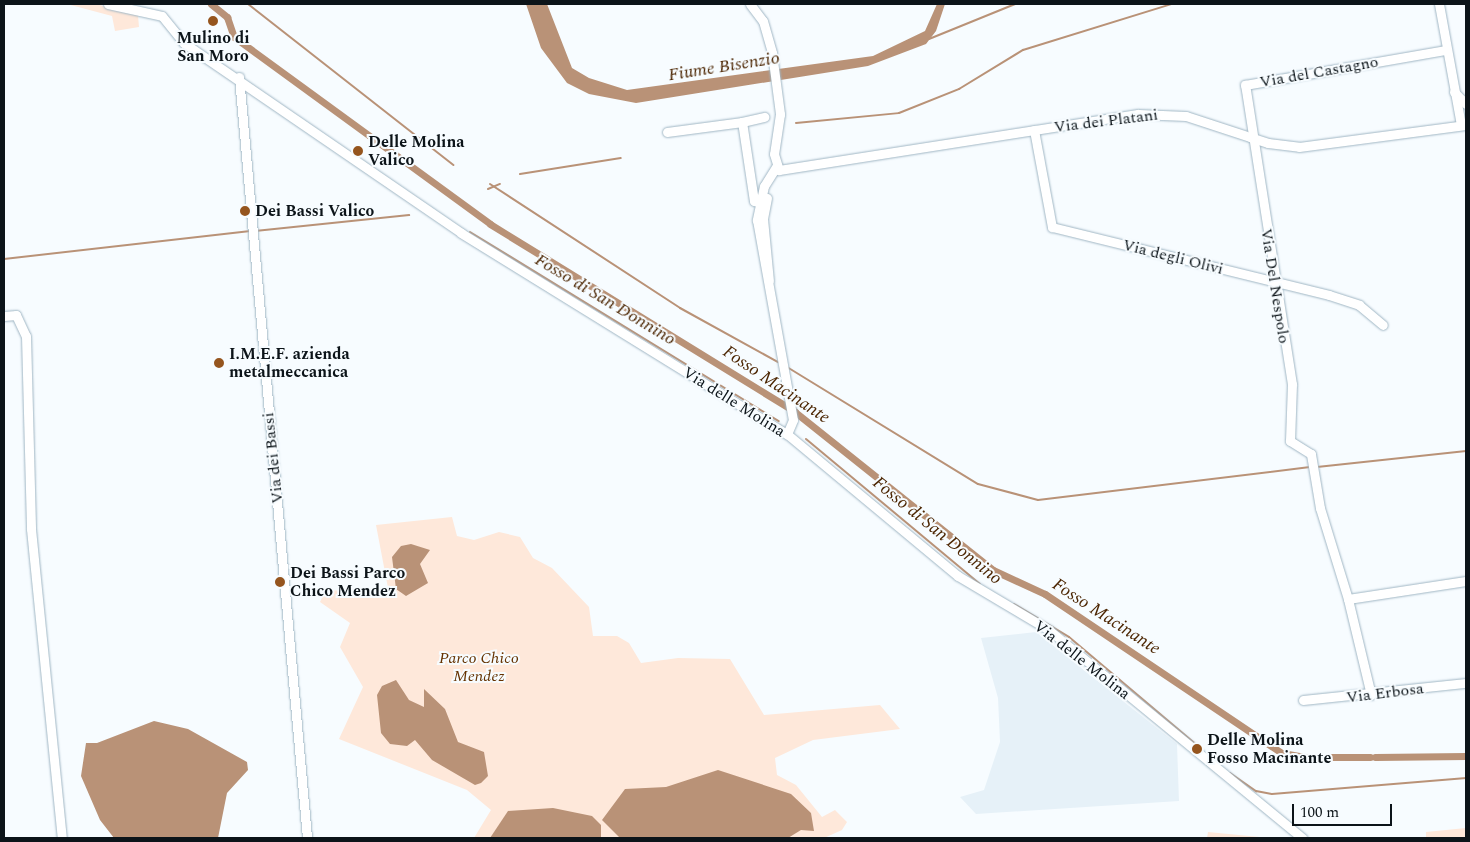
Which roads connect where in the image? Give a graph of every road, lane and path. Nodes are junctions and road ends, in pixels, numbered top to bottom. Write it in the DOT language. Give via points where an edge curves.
graph roads {
  1 [pos="108,4"];
  2 [pos="750,4"];
  3 [pos="1439,4"];
  4 [pos="1446,50"];
  5 [pos="239,77"];
  6 [pos="1454,91"];
  7 [pos="1466,104"];
  8 [pos="764,117"];
  9 [pos="742,122"];
  10 [pos="1464,124"];
  11 [pos="1034,130"];
  12 [pos="667,132"];
  13 [pos="1253,139"];
  14 [pos="777,168"];
  15 [pos="762,203"];
  16 [pos="1274,282"];
  17 [pos="4,316"];
  18 [pos="1383,325"];
  19 [pos="787,434"];
  20 [pos="1466,581"];
  21 [pos="1348,599"];
  22 [pos="1466,683"];
  23 [pos="1371,695"];
  24 [pos="1303,700"];
  25 [pos="62,838"];
  26 [pos="307,838"];
  27 [pos="1302,838"];
  1 -- 5 [label="street, Via delle Molina" via="158,13 184,43"];
  2 -- 14 [label="street" via="768,34 772,54 778,99"];
  3 -- 4 [label="street"];
  4 -- 6 [label="street"];
  4 -- 13 [label="street, Via del Castagno" via="1245,85"];
  5 -- 19 [label="street, Via delle Molina" via="461,233"];
  5 -- 26 [label="street, Via dei Bassi" via="249,220"];
  6 -- 7 [label="street"];
  6 -- 10 [label="street"];
  8 -- 9 [label="street"];
  9 -- 12 [label="street"];
  9 -- 15 [label="street" via="754,201"];
  10 -- 13 [label="street, Via dei Platani" via="1311,147"];
  11 -- 13 [label="street, Via dei Platani" via="1166,114 1196,118"];
  11 -- 14 [label="street, Via dei Platani"];
  11 -- 16 [label="street, Via degli Olivi" via="1050,226"];
  13 -- 16 [label="street, Via Del Nespolo"];
  14 -- 15 [label="street"];
  15 -- 19 [label="street" via="771,269 768,291 792,414"];
  16 -- 18 [label="street, Via degli Olivi" via="1354,302"];
  16 -- 21 [label="street, Via Del Nespolo" via="1292,384 1291,444 1311,456"];
  17 -- 25 [label="street" via="16,315 26,336 31,529"];
  19 -- 27 [label="street, Via delle Molina" via="958,576 1049,630"];
  20 -- 21 [label="street"];
  21 -- 23 [label="street"];
  22 -- 23 [label="street, Via Erbosa"];
  23 -- 24 [label="street, Via Erbosa"];
}
